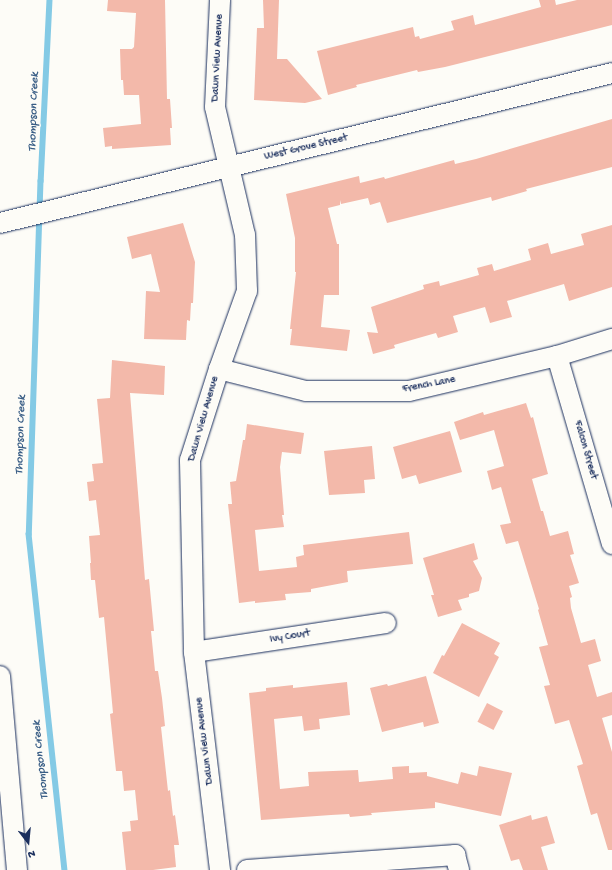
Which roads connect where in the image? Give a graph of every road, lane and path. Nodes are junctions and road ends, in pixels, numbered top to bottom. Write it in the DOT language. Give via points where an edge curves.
graph roads {
  1 [pos="220,0"];
  2 [pos="612,72"];
  3 [pos="230,165"];
  4 [pos="6,222"];
  5 [pos="612,339"];
  6 [pos="557,356"];
  7 [pos="219,368"];
  8 [pos="612,544"];
  9 [pos="386,623"];
  10 [pos="194,652"];
  11 [pos="0,685"];
  12 [pos="457,862"];
  13 [pos="18,870"];
  14 [pos="220,870"];
  15 [pos="247,870"];
  1 -- 3 [label="street, Dawn View Avenue" via="215,107"];
  2 -- 3 [label="street, West Grove Street" via="352,138"];
  3 -- 4 [label="street, West Grove Street"];
  3 -- 7 [label="street, Dawn View Avenue" via="245,235 247,291"];
  5 -- 6 [label="street, French Lane"];
  6 -- 7 [label="street, French Lane" via="409,391 306,391"];
  6 -- 8 [label="street, Falcon Street"];
  7 -- 10 [label="street, Dawn View Avenue" via="190,460"];
  9 -- 10 [label="street, Ivy Court"];
  10 -- 14 [label="street, Dawn View Avenue"];
  11 -- 13 [label="street"];
  12 -- 15 [label="street"];
}
